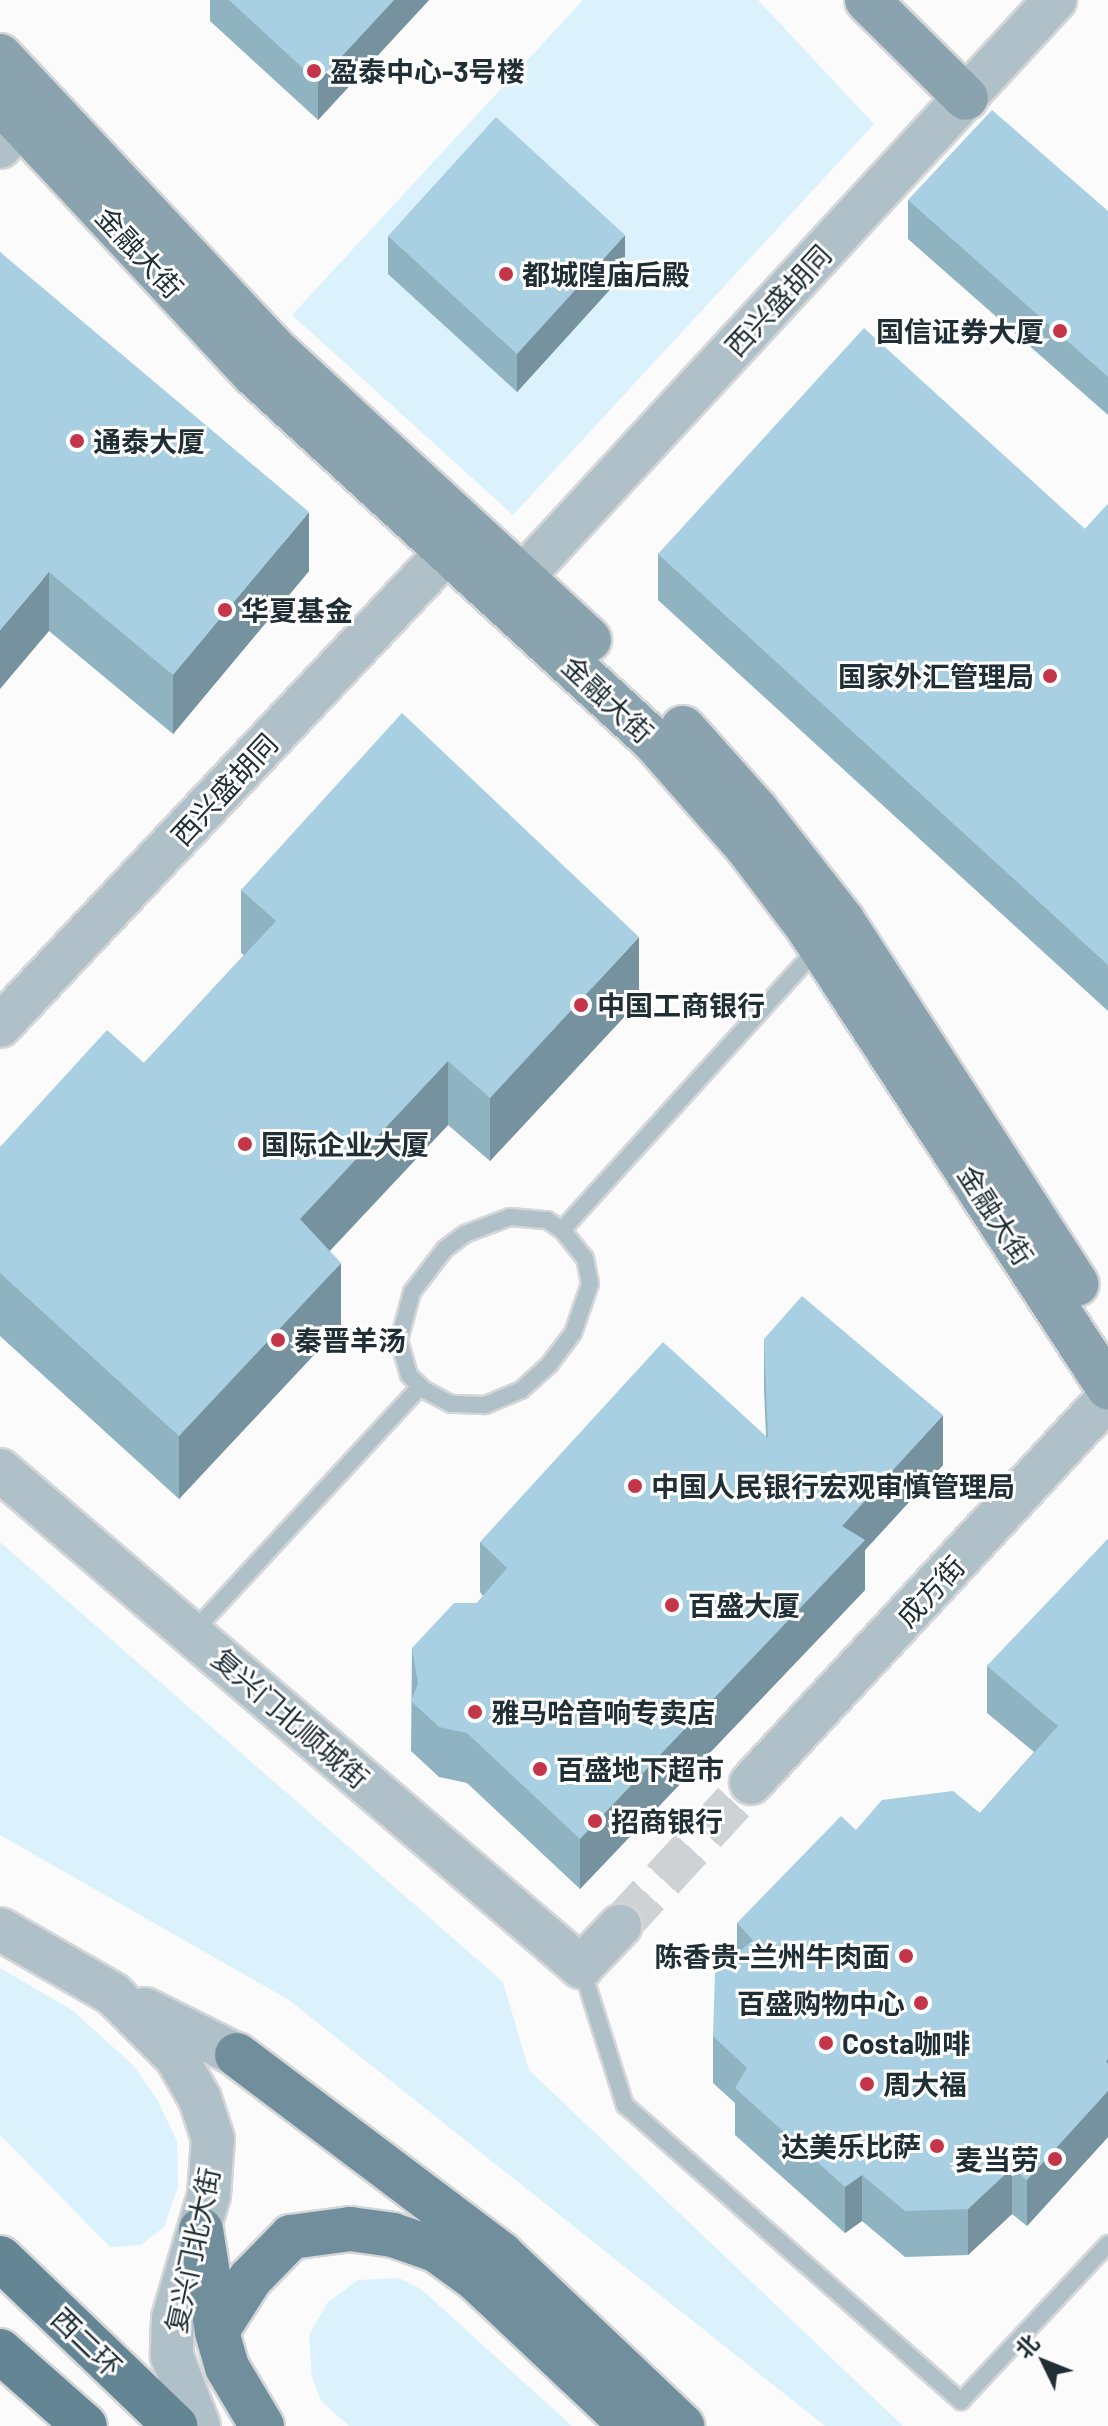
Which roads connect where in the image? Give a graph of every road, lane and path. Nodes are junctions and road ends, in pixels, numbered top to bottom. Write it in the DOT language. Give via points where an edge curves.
graph roads {
  1 [pos="867,0"];
  2 [pos="1055,0"];
  3 [pos="0,56"];
  4 [pos="966,98"];
  5 [pos="15,119"];
  6 [pos="447,552"];
  7 [pos="512,589"];
  8 [pos="820,946"];
  9 [pos="0,1026"];
  10 [pos="562,1230"];
  11 [pos="1108,1332"];
  12 [pos="420,1387"];
  13 [pos="1108,1387"];
  14 [pos="1108,1398"];
  15 [pos="0,1470"];
  16 [pos="192,1634"];
  17 [pos="751,1783"];
  18 [pos="620,1926"];
  19 [pos="0,1929"];
  20 [pos="581,1967"];
  21 [pos="113,1994"];
  22 [pos="237,2055"];
  23 [pos="201,2230"];
  24 [pos="1108,2244"];
  25 [pos="0,2258"];
  26 [pos="217,2331"];
  27 [pos="0,2351"];
  28 [pos="85,2426"];
  29 [pos="175,2426"];
  30 [pos="199,2426"];
  31 [pos="262,2426"];
  32 [pos="632,2426"];
  33 [pos="682,2426"];
  1 -- 4 [label="main road"];
  2 -- 4 [label="street, 西兴盛胡同"];
  3 -- 5 [label="main road"];
  4 -- 7 [label="street, 西兴盛胡同"];
  5 -- 6 [label="main road, 金融大街" via="255,375"];
  5 -- 7 [label="main road" via="273,348"];
  6 -- 7 [label="main road, 金融大街"];
  6 -- 9 [label="street, 西兴盛胡同"];
  7 -- 8 [label="main road, 金融大街" via="747,847"];
  7 -- 11 [label="main road" via="679,724 756,810 842,920"];
  8 -- 10 [label="lane"];
  8 -- 13 [label="main road, 金融大街"];
  10 -- 12 [label="lane" via="547,1220 510,1217 465,1234 445,1249 412,1292 403,1314 400,1357"];
  10 -- 12 [label="lane" via="585,1258 590,1284 573,1333 550,1364 521,1390 485,1405 451,1404"];
  12 -- 16 [label="lane"];
  14 -- 17 [label="street, 成方街"];
  15 -- 16 [label="street, 复兴门北顺城街"];
  16 -- 20 [label="street, 复兴门北顺城街"];
  18 -- 20 [label="street"];
  19 -- 21 [label="street, 复兴门北大街"];
  20 -- 24 [label="lane" via="625,2105 961,2401"];
  21 -- 22 [label="street"];
  21 -- 23 [label="street, 复兴门北大街" via="176,2057 200,2099 213,2139"];
  22 -- 33 [label="main road" via="501,2254"];
  23 -- 26 [label="main road"];
  23 -- 30 [label="street, 复兴门北大街" via="173,2318 172,2356"];
  25 -- 29 [label="highway, 西二环"];
  26 -- 31 [label="main road" via="227,2367"];
  26 -- 32 [label="main road" via="250,2279 291,2237 350,2229 393,2235 436,2250 476,2279"];
  27 -- 28 [label="highway"];
}
